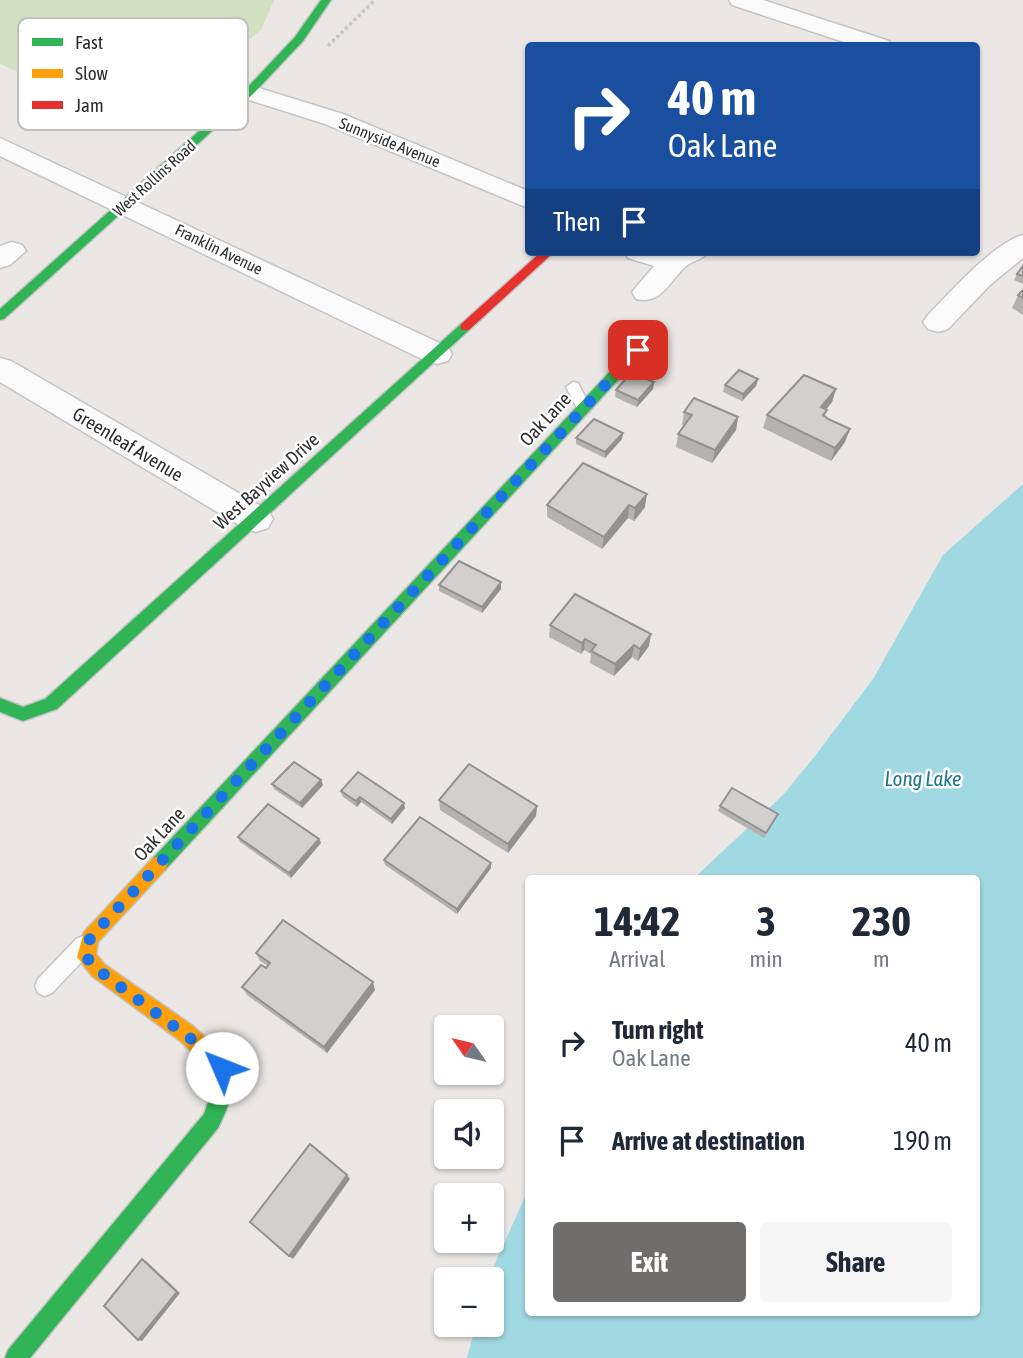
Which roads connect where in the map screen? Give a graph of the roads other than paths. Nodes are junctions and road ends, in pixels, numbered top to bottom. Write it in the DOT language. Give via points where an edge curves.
graph roads {
  1 [pos="313,0"];
  2 [pos="326,0"];
  3 [pos="340,0"];
  4 [pos="740,0"];
  5 [pos="303,35"];
  6 [pos="869,42"];
  7 [pos="291,49"];
  8 [pos="249,92"];
  9 [pos="207,130"];
  10 [pos="0,146"];
  11 [pos="525,199"];
  12 [pos="124,205"];
  13 [pos="1023,244"];
  14 [pos="544,256"];
  15 [pos="648,256"];
  16 [pos="668,256"];
  17 [pos="684,256"];
  18 [pos="646,292"];
  19 [pos="0,316"];
  20 [pos="938,322"];
  21 [pos="638,350"];
  22 [pos="437,354"];
  23 [pos="0,368"];
  24 [pos="573,387"];
  25 [pos="584,408"];
  26 [pos="256,519"];
  27 [pos="0,705"];
  28 [pos="90,938"];
  29 [pos="45,986"];
  30 [pos="16,1358"];
  1 -- 7 [label="street"];
  2 -- 5 [label="street, West Rollins Road"];
  3 -- 5 [label="street"];
  4 -- 6 [label="street"];
  5 -- 7 [label="street, West Rollins Road"];
  7 -- 8 [label="street, West Rollins Road"];
  8 -- 11 [label="street, Sunnyside Avenue" via="334,119"];
  9 -- 12 [label="street, West Rollins Road"];
  10 -- 12 [label="street, Franklin Avenue"];
  12 -- 19 [label="street, West Rollins Road"];
  12 -- 22 [label="street, Franklin Avenue"];
  13 -- 20 [label="street"];
  14 -- 22 [label="street, West Bayview Drive"];
  15 -- 16 [label="street"];
  17 -- 18 [label="street"];
  21 -- 25 [label="street, Oak Lane"];
  22 -- 26 [label="street, West Bayview Drive"];
  23 -- 26 [label="street, Greenleaf Avenue"];
  24 -- 25 [label="lane"];
  25 -- 28 [label="street, Oak Lane"];
  26 -- 27 [label="street, West Bayview Drive" via="51,704 23,714"];
  28 -- 29 [label="lane"];
  28 -- 30 [label="street" via="86,957 206,1050 222,1068 225,1092 211,1121"];
}
